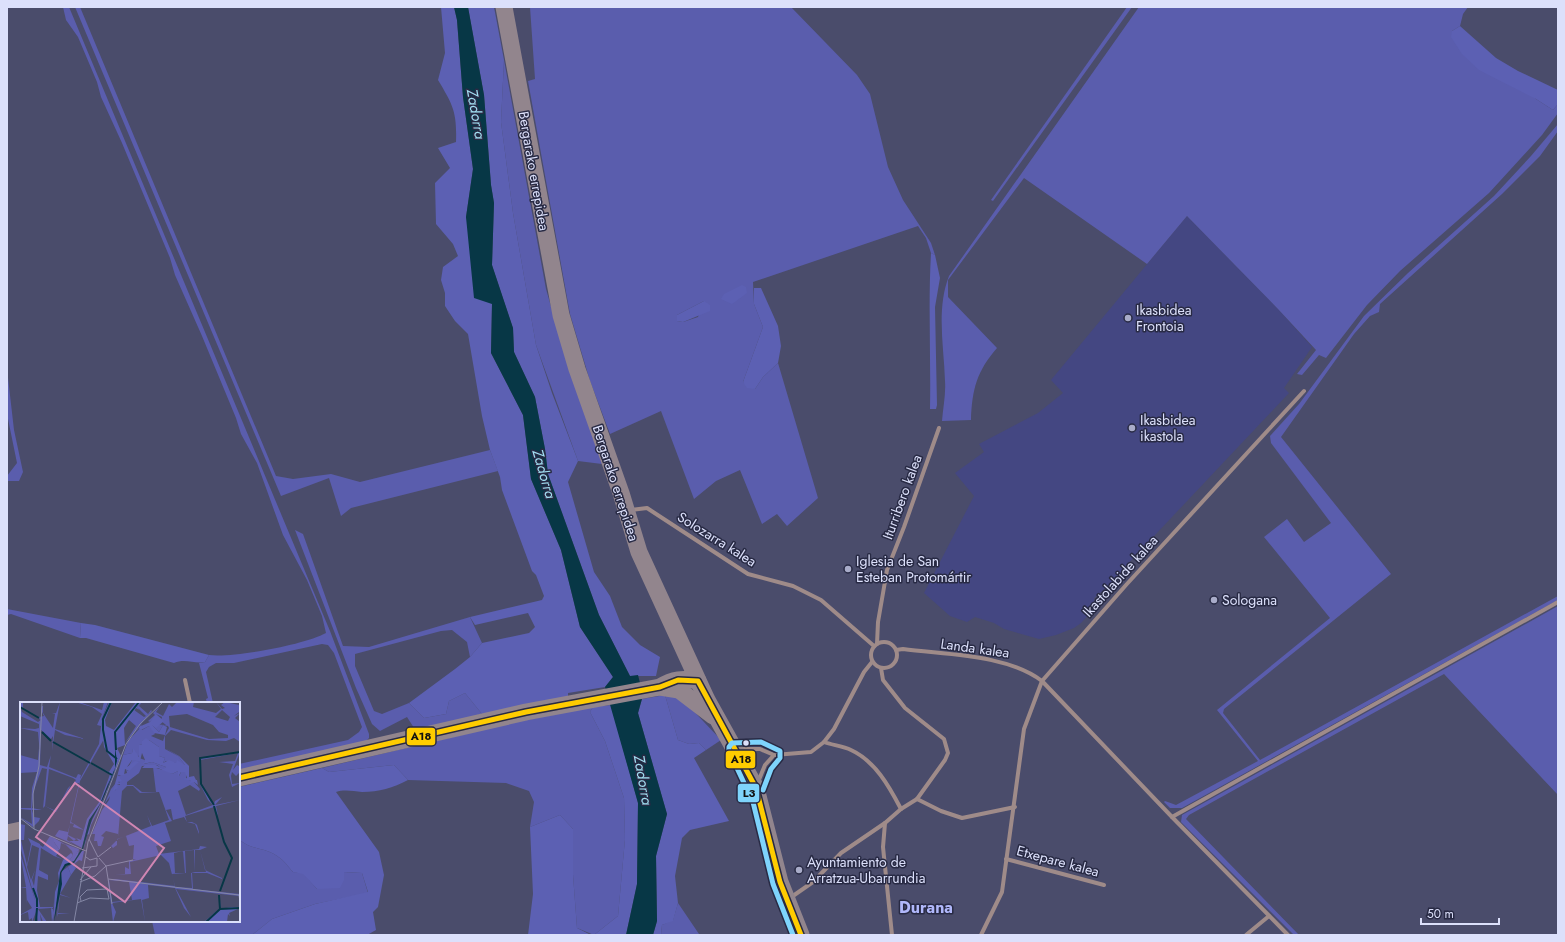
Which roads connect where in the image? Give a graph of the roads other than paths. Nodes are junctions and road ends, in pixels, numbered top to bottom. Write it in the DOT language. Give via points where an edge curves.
graph roads {
  1 [pos="504,7"];
  2 [pos="1304,391"];
  3 [pos="939,428"];
  4 [pos="626,511"];
  5 [pos="1558,602"];
  6 [pos="875,645"];
  7 [pos="896,650"];
  8 [pos="684,652"];
  9 [pos="872,662"];
  10 [pos="881,668"];
  11 [pos="185,680"];
  12 [pos="698,681"];
  13 [pos="1042,681"];
  14 [pos="679,685"];
  15 [pos="190,702"];
  16 [pos="718,721"];
  17 [pos="824,742"];
  18 [pos="736,750"];
  19 [pos="774,755"];
  20 [pos="240,778"];
  21 [pos="756,788"];
  22 [pos="917,799"];
  23 [pos="1015,807"];
  24 [pos="901,809"];
  25 [pos="1172,818"];
  26 [pos="885,823"];
  27 [pos="20,830"];
  28 [pos="7,833"];
  29 [pos="1006,859"];
  30 [pos="1104,885"];
  31 [pos="786,901"];
  32 [pos="1269,916"];
  33 [pos="801,935"];
  34 [pos="892,935"];
  35 [pos="981,935"];
  36 [pos="1246,935"];
  37 [pos="1288,935"];
  1 -- 4 [label="street, Bergarako errepidea" via="561,315"];
  2 -- 13 [label="street, Ikastolabide kalea" via="1126,585"];
  3 -- 6 [label="street, Iturribero kalea" via="887,570"];
  4 -- 6 [label="street, Solozarra kalea" via="647,508 748,574 793,586 821,600"];
  4 -- 8 [label="street, Bergarako errepidea" via="639,552"];
  5 -- 25 [label="street"];
  6 -- 7 [label="street" via="889,643"];
  6 -- 9 [label="street" via="871,654"];
  7 -- 10 [label="street" via="897,657 893,665"];
  7 -- 13 [label="street, Landa kalea" via="1012,664 1029,671"];
  8 -- 12 [label="street, Bergarako errepidea"];
  8 -- 14 [label="street" via="686,667"];
  9 -- 10 [label="street"];
  9 -- 17 [label="street"];
  10 -- 22 [label="street" via="882,680 905,708 944,739 948,747 945,760"];
  11 -- 15 [label="street"];
  12 -- 14 [label="street"];
  12 -- 16 [label="street, Bergarako errepidea"];
  13 -- 23 [label="street, Ikastolabide kalea" via="1024,729"];
  13 -- 25 [label="street, Landa kalea"];
  14 -- 16 [label="street"];
  14 -- 20 [label="street" via="672,680 660,687 570,702"];
  16 -- 18 [label="street, Bergarako errepidea"];
  17 -- 19 [label="street" via="811,752"];
  17 -- 24 [label="street" via="851,750 873,766 887,783"];
  18 -- 19 [label="street" via="760,749"];
  18 -- 21 [label="street, Bergarako errepidea"];
  19 -- 21 [label="street" via="765,765"];
  21 -- 31 [label="street, Bergarako errepidea"];
  22 -- 23 [label="street" via="941,812 962,818"];
  22 -- 24 [label="street"];
  23 -- 29 [label="street, Ikastolabide kalea"];
  24 -- 26 [label="street"];
  25 -- 32 [label="street, Landa kalea"];
  26 -- 31 [label="street" via="841,853 813,882"];
  26 -- 34 [label="street" via="883,847"];
  27 -- 28 [label="street"];
  29 -- 30 [label="street, Etxepare kalea"];
  29 -- 35 [label="street, Ikastolabide kalea" via="1002,892"];
  31 -- 33 [label="street, Bergarako errepidea"];
  32 -- 36 [label="street"];
  32 -- 37 [label="street, Landa kalea"];
}
